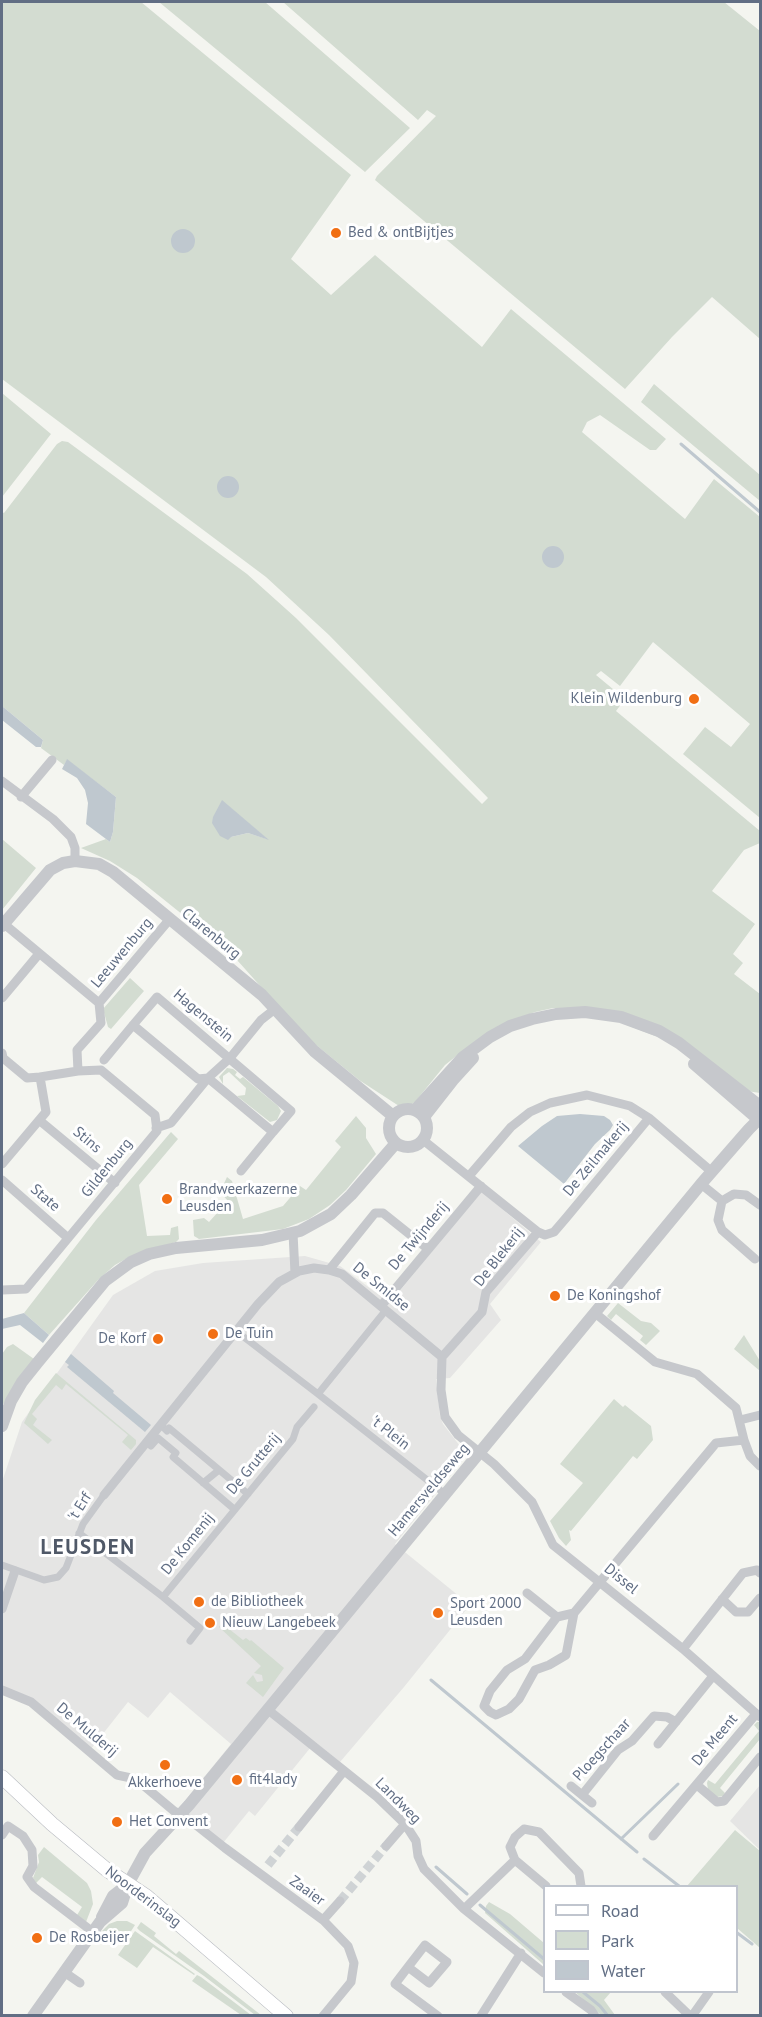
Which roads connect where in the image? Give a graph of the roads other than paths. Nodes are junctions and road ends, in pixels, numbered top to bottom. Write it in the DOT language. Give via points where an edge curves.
graph roads {
  1 [pos="52,760"];
  2 [pos="2,781"];
  3 [pos="21,797"];
  4 [pos="75,861"];
  5 [pos="169,920"];
  6 [pos="2,925"];
  7 [pos="38,955"];
  8 [pos="2,998"];
  9 [pos="99,1003"];
  10 [pos="275,1009"];
  11 [pos="133,1025"];
  12 [pos="2,1053"];
  13 [pos="230,1058"];
  14 [pos="104,1060"];
  15 [pos="78,1071"];
  16 [pos="40,1077"];
  17 [pos="208,1078"];
  18 [pos="419,1114"];
  19 [pos="760,1115"];
  20 [pos="393,1116"];
  21 [pos="649,1118"];
  22 [pos="39,1120"];
  23 [pos="156,1128"];
  24 [pos="273,1132"];
  25 [pos="423,1140"];
  26 [pos="396,1143"];
  27 [pos="2,1164"];
  28 [pos="241,1171"];
  29 [pos="712,1172"];
  30 [pos="469,1176"];
  31 [pos="2,1180"];
  32 [pos="115,1183"];
  33 [pos="701,1184"];
  34 [pos="481,1186"];
  35 [pos="722,1201"];
  36 [pos="760,1205"];
  37 [pos="566,1218"];
  38 [pos="538,1232"];
  39 [pos="293,1233"];
  40 [pos="68,1238"];
  41 [pos="428,1249"];
  42 [pos="755,1259"];
  43 [pos="329,1270"];
  44 [pos="295,1273"];
  45 [pos="2,1290"];
  46 [pos="383,1308"];
  47 [pos="595,1313"];
  48 [pos="236,1332"];
  49 [pos="442,1357"];
  50 [pos="318,1394"];
  51 [pos="314,1407"];
  52 [pos="760,1414"];
  53 [pos="740,1420"];
  54 [pos="161,1425"];
  55 [pos="2,1426"];
  56 [pos="744,1440"];
  57 [pos="186,1441"];
  58 [pos="146,1442"];
  59 [pos="479,1452"];
  60 [pos="176,1453"];
  61 [pos="760,1466"];
  62 [pos="219,1470"];
  63 [pos="203,1483"];
  64 [pos="248,1494"];
  65 [pos="445,1494"];
  66 [pos="104,1495"];
  67 [pos="234,1509"];
  68 [pos="79,1533"];
  69 [pos="2,1565"];
  70 [pos="15,1571"];
  71 [pos="760,1573"];
  72 [pos="599,1581"];
  73 [pos="527,1593"];
  74 [pos="163,1597"];
  75 [pos="760,1598"];
  76 [pos="722,1599"];
  77 [pos="2,1609"];
  78 [pos="574,1613"];
  79 [pos="557,1617"];
  80 [pos="190,1641"];
  81 [pos="683,1649"];
  82 [pos="525,1659"];
  83 [pos="535,1670"];
  84 [pos="713,1676"];
  85 [pos="2,1690"];
  86 [pos="267,1709"];
  87 [pos="758,1715"];
  88 [pos="676,1722"];
  89 [pos="658,1744"];
  90 [pos="760,1757"];
  91 [pos="344,1771"];
  92 [pos="2,1777"];
  93 [pos="697,1785"];
  94 [pos="571,1786"];
  95 [pos="582,1795"];
  96 [pos="592,1803"];
  97 [pos="181,1815"];
  98 [pos="405,1824"];
  99 [pos="299,1827"];
  100 [pos="2,1835"];
  101 [pos="653,1836"];
  102 [pos="386,1846"];
  103 [pos="515,1860"];
  104 [pos="268,1865"];
  105 [pos="260,1874"];
  106 [pos="128,1884"];
  107 [pos="544,1885"];
  108 [pos="580,1885"];
  109 [pos="340,1900"];
  110 [pos="464,1909"];
  111 [pos="322,1920"];
  112 [pos="96,1927"];
  113 [pos="521,1953"];
  114 [pos="408,1968"];
  115 [pos="64,1972"];
  116 [pos="543,1972"];
  117 [pos="80,1983"];
  118 [pos="567,1993"];
  119 [pos="666,1993"];
  120 [pos="708,1993"];
  121 [pos="33,2016"];
  122 [pos="286,2016"];
  123 [pos="323,2016"];
  124 [pos="438,2016"];
  125 [pos="481,2016"];
  126 [pos="595,2016"];
  127 [pos="691,2016"];
  1 -- 3 [label="street"];
  2 -- 3 [label="street"];
  3 -- 4 [label="street" via="71,837"];
  4 -- 5 [label="street, Clarenburg" via="99,864 113,872"];
  4 -- 6 [label="street" via="50,870"];
  5 -- 9 [label="street, Leeuwenburg"];
  5 -- 10 [label="street, Clarenburg"];
  6 -- 7 [label="street"];
  7 -- 8 [label="street"];
  7 -- 9 [label="street"];
  9 -- 15 [label="street, Leeuwenburg" via="101,1023 77,1050"];
  10 -- 13 [label="street, Hagenstein"];
  10 -- 20 [label="street, Clarenburg" via="314,1051"];
  11 -- 13 [label="street, Hagenstein" via="157,997"];
  11 -- 14 [label="street, Hagenstein"];
  11 -- 17 [label="street" via="198,1079"];
  12 -- 16 [label="street" via="27,1078"];
  13 -- 17 [label="street, Hagenstein"];
  13 -- 24 [label="street, Hagenstein" via="291,1111"];
  15 -- 16 [label="street"];
  15 -- 23 [label="street" via="100,1070 155,1115"];
  16 -- 22 [label="street" via="46,1112"];
  17 -- 23 [label="street, Hagenstein" via="171,1123"];
  17 -- 24 [label="street"];
  18 -- 19 [label="street" via="461,1070 495,1042 539,1023 582,1018 625,1025 661,1040"];
  18 -- 20 [label="street" via="407,1109"];
  18 -- 25 [label="street" via="427,1129"];
  19 -- 29 [label="street, Hamersveldseweg"];
  20 -- 26 [label="street" via="389,1130"];
  21 -- 29 [label="street, De Zeilmakerij"];
  21 -- 30 [label="street, De Zeilmakerij" via="630,1106 587,1095 550,1103 511,1127"];
  21 -- 37 [label="street, De Zeilmakerij"];
  22 -- 27 [label="street"];
  22 -- 32 [label="street, Stins"];
  23 -- 32 [label="street, Gildenburg"];
  24 -- 28 [label="street, Hagenstein"];
  25 -- 26 [label="street" via="410,1147"];
  25 -- 30 [label="street, De Blekerij"];
  26 -- 39 [label="street" via="331,1214"];
  29 -- 33 [label="street, Hamersveldseweg"];
  30 -- 34 [label="street, De Blekerij"];
  31 -- 40 [label="street, State"];
  32 -- 40 [label="street, Gildenburg"];
  33 -- 35 [label="street"];
  33 -- 47 [label="street, Hamersveldseweg"];
  34 -- 38 [label="street, De Blekerij"];
  34 -- 41 [label="street, De Twijnderij"];
  35 -- 36 [label="street" via="734,1194 746,1194"];
  35 -- 42 [label="street" via="718,1220 722,1230"];
  37 -- 38 [label="street, De Blekerij" via="554,1232"];
  38 -- 49 [label="street, De Blekerij" via="486,1292 482,1312"];
  39 -- 44 [label="street"];
  39 -- 55 [label="street" via="262,1240 176,1248 131,1262 105,1281 27,1376 11,1401"];
  40 -- 45 [label="street, Gildenburg" via="26,1289"];
  41 -- 43 [label="street" via="383,1213 375,1213"];
  41 -- 46 [label="street, De Twijnderij"];
  43 -- 44 [label="street, De Smidse" via="314,1268"];
  43 -- 46 [label="street, De Smidse" via="342,1274"];
  44 -- 48 [label="street" via="279,1282"];
  46 -- 49 [label="street, De Smidse"];
  46 -- 50 [label="street"];
  47 -- 53 [label="street" via="654,1362 697,1374 736,1408"];
  47 -- 59 [label="street, Hamersveldseweg"];
  48 -- 50 [label="street, 't Plein"];
  48 -- 54 [label="street"];
  49 -- 59 [label="street" via="445,1417 458,1435"];
  50 -- 65 [label="street, 't Plein"];
  51 -- 64 [label="street, De Grutterij"];
  52 -- 53 [label="street"];
  53 -- 56 [label="street"];
  54 -- 57 [label="street"];
  54 -- 58 [label="street"];
  56 -- 61 [label="street" via="750,1456"];
  56 -- 72 [label="street" via="716,1443"];
  57 -- 60 [label="street"];
  57 -- 62 [label="street"];
  58 -- 60 [label="street" via="151,1446 158,1438"];
  58 -- 66 [label="street"];
  59 -- 65 [label="street, Hamersveldseweg"];
  59 -- 72 [label="street, Dissel" via="532,1502 553,1545"];
  60 -- 63 [label="street" via="173,1457"];
  62 -- 63 [label="street"];
  62 -- 64 [label="street"];
  63 -- 67 [label="street"];
  64 -- 67 [label="street, De Grutterij"];
  65 -- 86 [label="street, Hamersveldseweg"];
  66 -- 68 [label="street, 't Erf"];
  67 -- 74 [label="street, De Komenij"];
  68 -- 70 [label="street, 't Erf" via="66,1568 58,1577 44,1580"];
  68 -- 74 [label="street, 't Erf"];
  69 -- 70 [label="street, 't Erf"];
  70 -- 77 [label="street"];
  71 -- 76 [label="street" via="757,1570 743,1574"];
  72 -- 78 [label="street"];
  72 -- 81 [label="street, Dissel"];
  73 -- 79 [label="street"];
  74 -- 80 [label="street, 't Erf" via="200,1628"];
  75 -- 76 [label="street" via="748,1612 736,1612"];
  76 -- 81 [label="street"];
  78 -- 79 [label="street"];
  78 -- 83 [label="street" via="566,1655"];
  79 -- 82 [label="street"];
  81 -- 84 [label="street, Dissel"];
  82 -- 83 [label="street"];
  82 -- 83 [label="street" via="507,1670 490,1691 484,1706 496,1715 509,1709"];
  84 -- 87 [label="street, Dissel"];
  84 -- 88 [label="street"];
  85 -- 97 [label="street, De Mulderij" via="31,1702 117,1775 138,1781"];
  86 -- 91 [label="street, Landweg"];
  86 -- 97 [label="street, Hamersveldseweg"];
  87 -- 93 [label="street, De Meent"];
  88 -- 89 [label="street"];
  88 -- 95 [label="street, Ploegschaar" via="654,1716 632,1741 618,1750"];
  90 -- 93 [label="street, De Meent" via="724,1801 717,1802"];
  91 -- 98 [label="street, Landweg"];
  91 -- 99 [label="street"];
  92 -- 106 [label="main road, Noorderinslag" via="52,1824"];
  93 -- 101 [label="street, De Meent"];
  94 -- 95 [label="street, Ploegschaar"];
  95 -- 96 [label="street, Ploegschaar"];
  97 -- 105 [label="street, Zaaier"];
  97 -- 106 [label="street, Hamersveldseweg" via="145,1853"];
  98 -- 102 [label="street"];
  98 -- 110 [label="street, Landweg" via="416,1841 424,1869"];
  100 -- 112 [label="street" via="8,1826 23,1836 32,1850 33,1866 27,1877 34,1887"];
  103 -- 107 [label="street"];
  103 -- 108 [label="street" via="510,1847 515,1837 524,1829 539,1832 579,1873"];
  103 -- 110 [label="street"];
  104 -- 105 [label="street"];
  105 -- 111 [label="street, Zaaier"];
  106 -- 112 [label="street, Hamersveldseweg" via="113,1896"];
  106 -- 122 [label="main road, Noorderinslag"];
  109 -- 111 [label="street"];
  110 -- 113 [label="street, Landweg"];
  111 -- 123 [label="street, Zaaier" via="348,1946 354,1963 351,1982"];
  112 -- 115 [label="street, Hamersveldseweg"];
  113 -- 116 [label="street, Landweg"];
  113 -- 125 [label="street"];
  114 -- 124 [label="street" via="392,1982"];
  115 -- 117 [label="street"];
  115 -- 121 [label="street, Hamersveldseweg"];
  118 -- 126 [label="street"];
  119 -- 127 [label="street"];
  120 -- 127 [label="street"];
}
